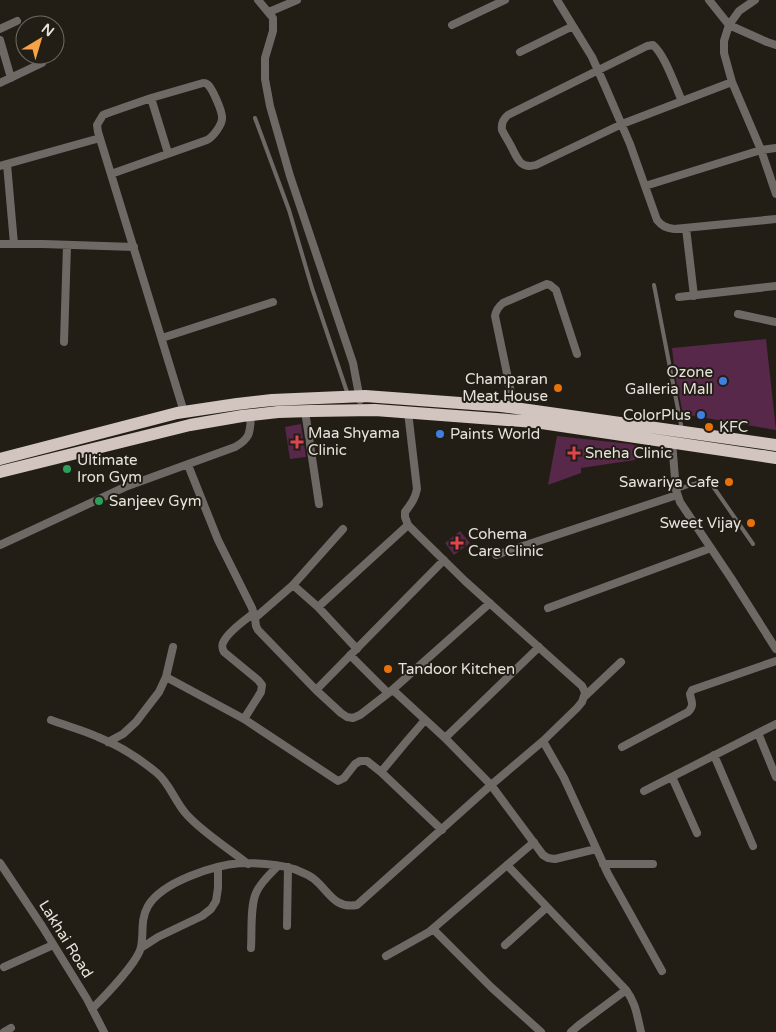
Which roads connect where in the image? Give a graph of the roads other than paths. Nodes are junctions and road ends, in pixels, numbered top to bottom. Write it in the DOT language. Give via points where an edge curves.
graph roads {
  1 [pos="258,0"];
  2 [pos="296,0"];
  3 [pos="505,0"];
  4 [pos="558,0"];
  5 [pos="709,0"];
  6 [pos="755,0"];
  7 [pos="269,12"];
  8 [pos="15,22"];
  9 [pos="728,24"];
  10 [pos="452,25"];
  11 [pos="573,26"];
  12 [pos="0,29"];
  13 [pos="0,40"];
  14 [pos="776,45"];
  15 [pos="520,52"];
  16 [pos="38,65"];
  17 [pos="598,71"];
  18 [pos="11,78"];
  19 [pos="732,82"];
  20 [pos="0,83"];
  21 [pos="151,98"];
  22 [pos="682,101"];
  23 [pos="255,118"];
  24 [pos="622,124"];
  25 [pos="100,138"];
  26 [pos="776,148"];
  27 [pos="761,150"];
  28 [pos="168,153"];
  29 [pos="4,165"];
  30 [pos="111,174"];
  31 [pos="645,186"];
  32 [pos="776,194"];
  33 [pos="776,219"];
  34 [pos="686,228"];
  35 [pos="0,244"];
  36 [pos="14,244"];
  37 [pos="67,244"];
  38 [pos="134,247"];
  39 [pos="654,285"];
  40 [pos="776,286"];
  41 [pos="694,296"];
  42 [pos="679,297"];
  43 [pos="273,302"];
  44 [pos="738,314"];
  45 [pos="776,322"];
  46 [pos="162,338"];
  47 [pos="64,342"];
  48 [pos="578,354"];
  49 [pos="354,397"];
  50 [pos="514,407"];
  51 [pos="361,410"];
  52 [pos="305,411"];
  53 [pos="184,412"];
  54 [pos="408,412"];
  55 [pos="251,415"];
  56 [pos="682,431"];
  57 [pos="672,442"];
  58 [pos="776,445"];
  59 [pos="776,458"];
  60 [pos="0,459"];
  61 [pos="188,465"];
  62 [pos="0,472"];
  63 [pos="676,492"];
  64 [pos="319,504"];
  65 [pos="408,525"];
  66 [pos="342,529"];
  67 [pos="753,544"];
  68 [pos="0,545"];
  69 [pos="711,548"];
  70 [pos="496,555"];
  71 [pos="444,560"];
  72 [pos="293,585"];
  73 [pos="490,603"];
  74 [pos="318,607"];
  75 [pos="548,608"];
  76 [pos="255,615"];
  77 [pos="174,647"];
  78 [pos="539,647"];
  79 [pos="357,649"];
  80 [pos="776,649"];
  81 [pos="350,655"];
  82 [pos="776,661"];
  83 [pos="621,662"];
  84 [pos="166,677"];
  85 [pos="316,690"];
  86 [pos="390,691"];
  87 [pos="584,697"];
  88 [pos="244,719"];
  89 [pos="52,720"];
  90 [pos="425,720"];
  91 [pos="776,724"];
  92 [pos="758,733"];
  93 [pos="445,738"];
  94 [pos="543,741"];
  95 [pos="108,742"];
  96 [pos="622,747"];
  97 [pos="714,755"];
  98 [pos="381,772"];
  99 [pos="672,777"];
  100 [pos="776,777"];
  101 [pos="492,785"];
  102 [pos="644,791"];
  103 [pos="442,830"];
  104 [pos="697,833"];
  105 [pos="534,842"];
  106 [pos="753,846"];
  107 [pos="596,849"];
  108 [pos="248,864"];
  109 [pos="603,864"];
  110 [pos="652,864"];
  111 [pos="0,865"];
  112 [pos="507,865"];
  113 [pos="278,866"];
  114 [pos="288,867"];
  115 [pos="218,868"];
  116 [pos="547,907"];
  117 [pos="287,926"];
  118 [pos="433,929"];
  119 [pos="53,945"];
  120 [pos="505,945"];
  121 [pos="141,948"];
  122 [pos="251,948"];
  123 [pos="386,956"];
  124 [pos="4,967"];
  125 [pos="662,971"];
  126 [pos="626,990"];
  127 [pos="92,1009"];
  128 [pos="104,1032"];
  129 [pos="542,1032"];
  130 [pos="571,1032"];
  131 [pos="641,1032"];
  1 -- 7 [label="street"];
  2 -- 7 [label="street"];
  3 -- 10 [label="street"];
  4 -- 11 [label="street"];
  5 -- 9 [label="street"];
  6 -- 9 [label="street"];
  7 -- 49 [label="street" via="273,18 273,31 265,58 265,79 270,106 353,363"];
  8 -- 12 [label="street"];
  9 -- 14 [label="street"];
  9 -- 19 [label="street" via="724,53"];
  11 -- 15 [label="street"];
  11 -- 17 [label="street"];
  13 -- 18 [label="street"];
  16 -- 18 [label="street"];
  17 -- 22 [label="street" via="653,45 664,59"];
  17 -- 24 [label="street"];
  17 -- 24 [label="street" via="508,115 503,119 502,130 518,161 529,166"];
  18 -- 20 [label="street"];
  19 -- 22 [label="street"];
  19 -- 27 [label="street"];
  21 -- 25 [label="street" via="103,115 97,125"];
  21 -- 28 [label="street"];
  21 -- 28 [label="street" via="207,84 222,117 212,137"];
  22 -- 24 [label="street"];
  23 -- 49 [label="lane" via="289,210 312,288"];
  24 -- 31 [label="street"];
  25 -- 29 [label="street"];
  25 -- 30 [label="street"];
  26 -- 27 [label="street"];
  27 -- 31 [label="street"];
  27 -- 32 [label="street"];
  28 -- 30 [label="street"];
  29 -- 36 [label="street"];
  30 -- 38 [label="street"];
  31 -- 34 [label="street" via="657,220 666,228"];
  33 -- 34 [label="street"];
  34 -- 41 [label="street"];
  35 -- 36 [label="street"];
  36 -- 37 [label="street"];
  37 -- 38 [label="street"];
  37 -- 47 [label="street"];
  38 -- 46 [label="street"];
  39 -- 56 [label="lane"];
  40 -- 41 [label="street"];
  41 -- 42 [label="street"];
  43 -- 46 [label="street"];
  44 -- 45 [label="street"];
  46 -- 53 [label="street"];
  48 -- 50 [label="street" via="556,290 550,285 499,307 495,316"];
  49 -- 50 [label="highway"];
  49 -- 51 [label="street"];
  49 -- 53 [label="highway" via="272,400"];
  50 -- 56 [label="highway"];
  51 -- 52 [label="highway"];
  51 -- 54 [label="highway"];
  52 -- 55 [label="highway"];
  52 -- 64 [label="street"];
  53 -- 60 [label="highway"];
  54 -- 57 [label="highway" via="536,422"];
  54 -- 65 [label="street" via="417,489 405,512"];
  55 -- 61 [label="street" via="250,434 244,442"];
  55 -- 62 [label="highway" via="190,425"];
  56 -- 58 [label="highway"];
  57 -- 59 [label="highway"];
  57 -- 63 [label="street"];
  61 -- 68 [label="street" via="125,487"];
  61 -- 76 [label="street" via="218,540"];
  63 -- 67 [label="lane" via="702,482 712,485"];
  63 -- 69 [label="street"];
  63 -- 70 [label="street"];
  65 -- 71 [label="street"];
  65 -- 74 [label="street"];
  66 -- 72 [label="street"];
  69 -- 75 [label="street"];
  69 -- 80 [label="street"];
  71 -- 73 [label="street"];
  71 -- 79 [label="street"];
  72 -- 74 [label="street"];
  72 -- 76 [label="street"];
  73 -- 78 [label="street"];
  73 -- 86 [label="street"];
  74 -- 79 [label="street"];
  76 -- 85 [label="street" via="258,630"];
  76 -- 88 [label="street" via="229,634 222,648 262,685"];
  77 -- 84 [label="street"];
  78 -- 87 [label="street" via="582,686"];
  78 -- 93 [label="street"];
  79 -- 81 [label="street"];
  81 -- 85 [label="street"];
  81 -- 86 [label="street"];
  82 -- 96 [label="street" via="692,690 693,703 688,712"];
  83 -- 87 [label="street"];
  84 -- 88 [label="street"];
  84 -- 95 [label="street" via="136,722"];
  85 -- 86 [label="street" via="341,713 353,718"];
  86 -- 90 [label="street"];
  87 -- 94 [label="street"];
  88 -- 98 [label="street" via="338,781 360,761 366,761"];
  89 -- 95 [label="street"];
  90 -- 93 [label="street"];
  90 -- 98 [label="street"];
  91 -- 92 [label="street"];
  92 -- 97 [label="street"];
  92 -- 100 [label="street"];
  93 -- 101 [label="street"];
  94 -- 101 [label="street"];
  94 -- 107 [label="street" via="564,778"];
  95 -- 108 [label="street" via="156,772 199,826"];
  97 -- 99 [label="street"];
  97 -- 106 [label="street"];
  98 -- 103 [label="street"];
  99 -- 102 [label="street"];
  99 -- 104 [label="street"];
  101 -- 103 [label="street"];
  101 -- 105 [label="street"];
  103 -- 114 [label="street" via="357,905 348,907 337,903 315,880"];
  105 -- 107 [label="street" via="544,855 555,859"];
  105 -- 112 [label="street"];
  107 -- 109 [label="street"];
  108 -- 113 [label="street"];
  108 -- 115 [label="street"];
  109 -- 110 [label="street"];
  109 -- 125 [label="street"];
  111 -- 119 [label="street, Lakhai Road"];
  112 -- 116 [label="street"];
  112 -- 118 [label="street"];
  113 -- 114 [label="street"];
  113 -- 122 [label="street" via="256,893 253,902"];
  114 -- 117 [label="street"];
  115 -- 121 [label="street" via="216,901 211,909"];
  115 -- 121 [label="street" via="178,881 156,896 142,918"];
  116 -- 120 [label="street"];
  116 -- 126 [label="street"];
  118 -- 123 [label="street"];
  118 -- 129 [label="street"];
  119 -- 124 [label="street"];
  119 -- 127 [label="street, Lakhai Road"];
  121 -- 127 [label="street" via="128,969"];
  126 -- 130 [label="street"];
  126 -- 131 [label="street" via="635,1004"];
  127 -- 128 [label="street, Lakhai Road"];
}
